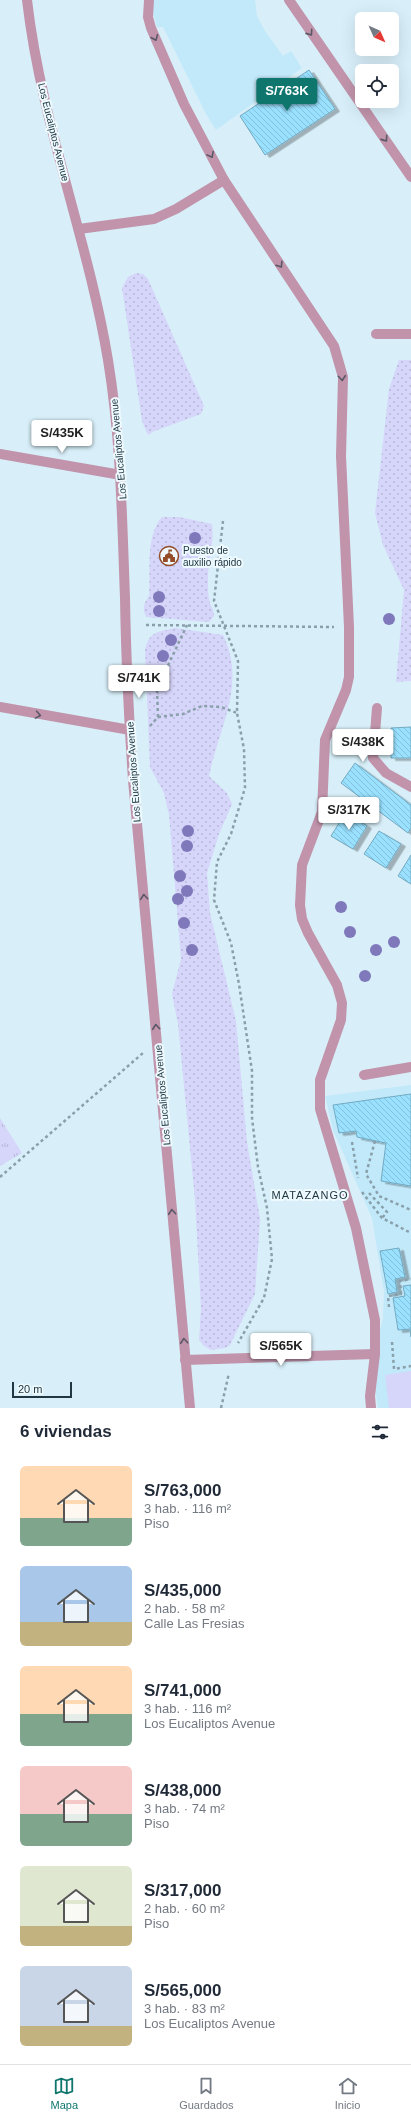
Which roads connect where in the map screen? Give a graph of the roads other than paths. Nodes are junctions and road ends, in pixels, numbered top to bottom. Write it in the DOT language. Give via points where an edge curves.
graph roads {
  1 [pos="27,0"];
  2 [pos="149,0"];
  3 [pos="289,0"];
  4 [pos="411,177"];
  5 [pos="224,180"];
  6 [pos="79,229"];
  7 [pos="376,334"];
  8 [pos="411,334"];
  9 [pos="0,454"];
  10 [pos="121,475"];
  11 [pos="0,708"];
  12 [pos="376,708"];
  13 [pos="130,730"];
  14 [pos="409,785"];
  15 [pos="411,1067"];
  16 [pos="364,1075"];
  17 [pos="375,1354"];
  18 [pos="185,1360"];
  19 [pos="190,1408"];
  20 [pos="371,1408"];
  1 -- 6 [label="street, Los Eucaliptos Avenue" via="48,109"];
  2 -- 5 [label="street, one-way" via="148,17 155,39 184,104"];
  3 -- 4 [label="street, one-way"];
  5 -- 6 [label="street" via="176,209 154,218"];
  5 -- 17 [label="street, one-way" via="334,346 343,377 341,456 349,677 325,740 322,812 302,865 300,905 302,919 337,985 342,1003 341,1020 320,1080 320,1109 356,1228 375,1320"];
  6 -- 10 [label="street, Los Eucaliptos Avenue" via="94,284 108,362"];
  7 -- 8 [label="street"];
  9 -- 10 [label="street"];
  10 -- 13 [label="street, Los Eucaliptos Avenue"];
  11 -- 13 [label="street, one-way"];
  12 -- 14 [label="street" via="373,758 386,773"];
  18 -- 13 [label="street, Los Eucaliptos Avenue, one-way"];
  15 -- 16 [label="street"];
  17 -- 18 [label="street"];
  17 -- 20 [label="street"];
  18 -- 19 [label="street, Los Eucaliptos Avenue"];
}
